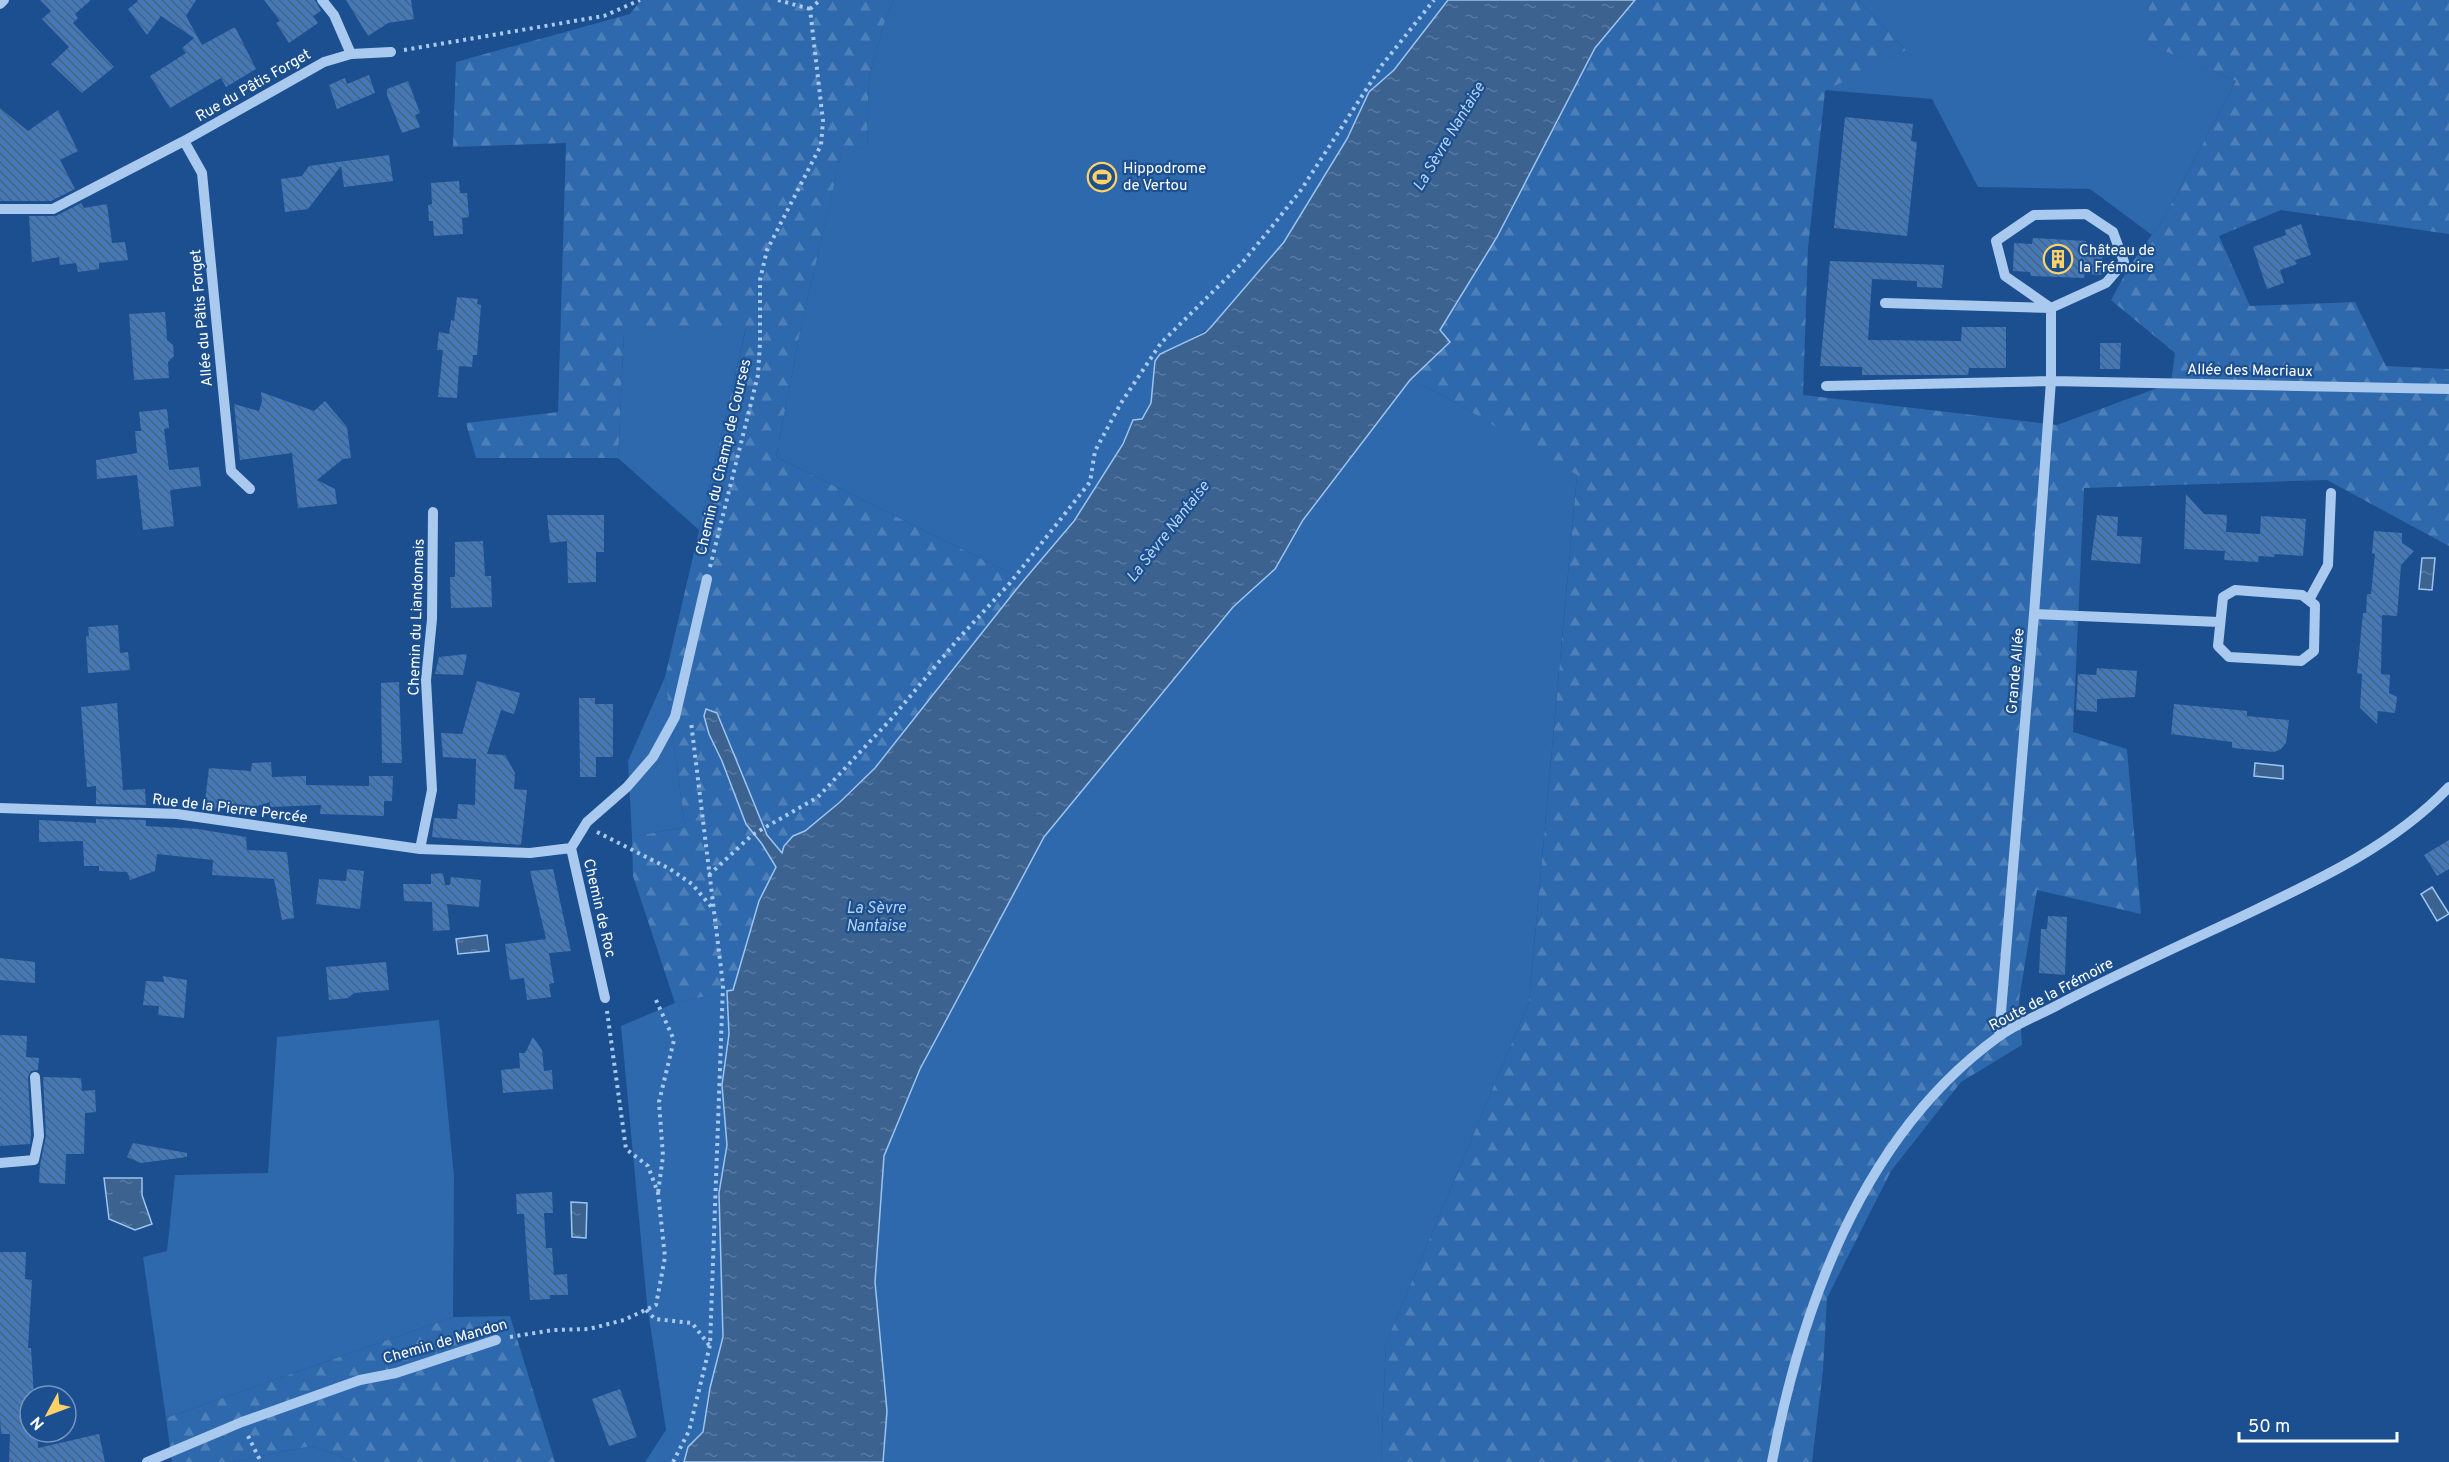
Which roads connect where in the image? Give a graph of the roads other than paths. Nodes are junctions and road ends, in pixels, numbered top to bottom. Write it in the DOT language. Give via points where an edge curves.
graph roads {
  1 [pos="4,0"];
  2 [pos="322,0"];
  3 [pos="0,4"];
  4 [pos="391,52"];
  5 [pos="351,54"];
  6 [pos="184,141"];
  7 [pos="0,209"];
  8 [pos="1885,303"];
  9 [pos="2050,308"];
  10 [pos="2051,381"];
  11 [pos="1826,386"];
  12 [pos="2449,389"];
  13 [pos="250,489"];
  14 [pos="2331,493"];
  15 [pos="433,512"];
  16 [pos="707,579"];
  17 [pos="2309,600"];
  18 [pos="2034,614"];
  19 [pos="2219,622"];
  20 [pos="2449,787"];
  21 [pos="0,808"];
  22 [pos="571,848"];
  23 [pos="420,849"];
  24 [pos="605,998"];
  25 [pos="2000,1036"];
  26 [pos="35,1077"];
  27 [pos="0,1163"];
  28 [pos="496,1340"];
  29 [pos="147,1462"];
  30 [pos="1772,1462"];
  1 -- 3 [label="street"];
  2 -- 5 [label="street" via="334,15"];
  4 -- 5 [label="street, Rue du Pâtis Forget"];
  5 -- 6 [label="street, Rue du Pâtis Forget" via="324,62"];
  6 -- 7 [label="street, Rue du Pâtis Forget" via="53,209"];
  6 -- 13 [label="street, Allée du Pâtis Forget" via="202,173 231,471"];
  8 -- 9 [label="street"];
  9 -- 9 [label="street" via="2106,283 2124,262 2113,232 2086,214 2034,215 1996,241 2005,276"];
  9 -- 10 [label="street, Grande Allée"];
  10 -- 11 [label="street, Allée des Macriaux"];
  10 -- 12 [label="street, Allée des Macriaux"];
  10 -- 18 [label="street, Grande Allée"];
  14 -- 17 [label="street" via="2328,565"];
  15 -- 23 [label="street, Chemin du Liandonnais" via="432,619 426,680 432,790"];
  16 -- 22 [label="street, Chemin de Roc" via="675,717 653,758 587,822"];
  17 -- 19 [label="street" via="2302,595 2235,590 2223,597"];
  17 -- 19 [label="street" via="2315,605 2314,651 2301,661 2229,657 2218,646"];
  18 -- 19 [label="street"];
  18 -- 25 [label="street, Grande Allée"];
  20 -- 25 [label="street, Route de la Frémoire" via="2430,807 2361,856"];
  21 -- 23 [label="street, Rue de la Pierre Percée" via="177,814"];
  22 -- 23 [label="street, Rue de la Pierre Percée" via="530,854"];
  22 -- 24 [label="street, Chemin de Roc"];
  25 -- 30 [label="street, Route de la Frémoire" via="1966,1063 1922,1108 1887,1152 1864,1191 1832,1257 1800,1344"];
  26 -- 27 [label="street" via="39,1136 34,1160"];
  28 -- 29 [label="street, Chemin de Mandon" via="360,1380 242,1422"];
}
